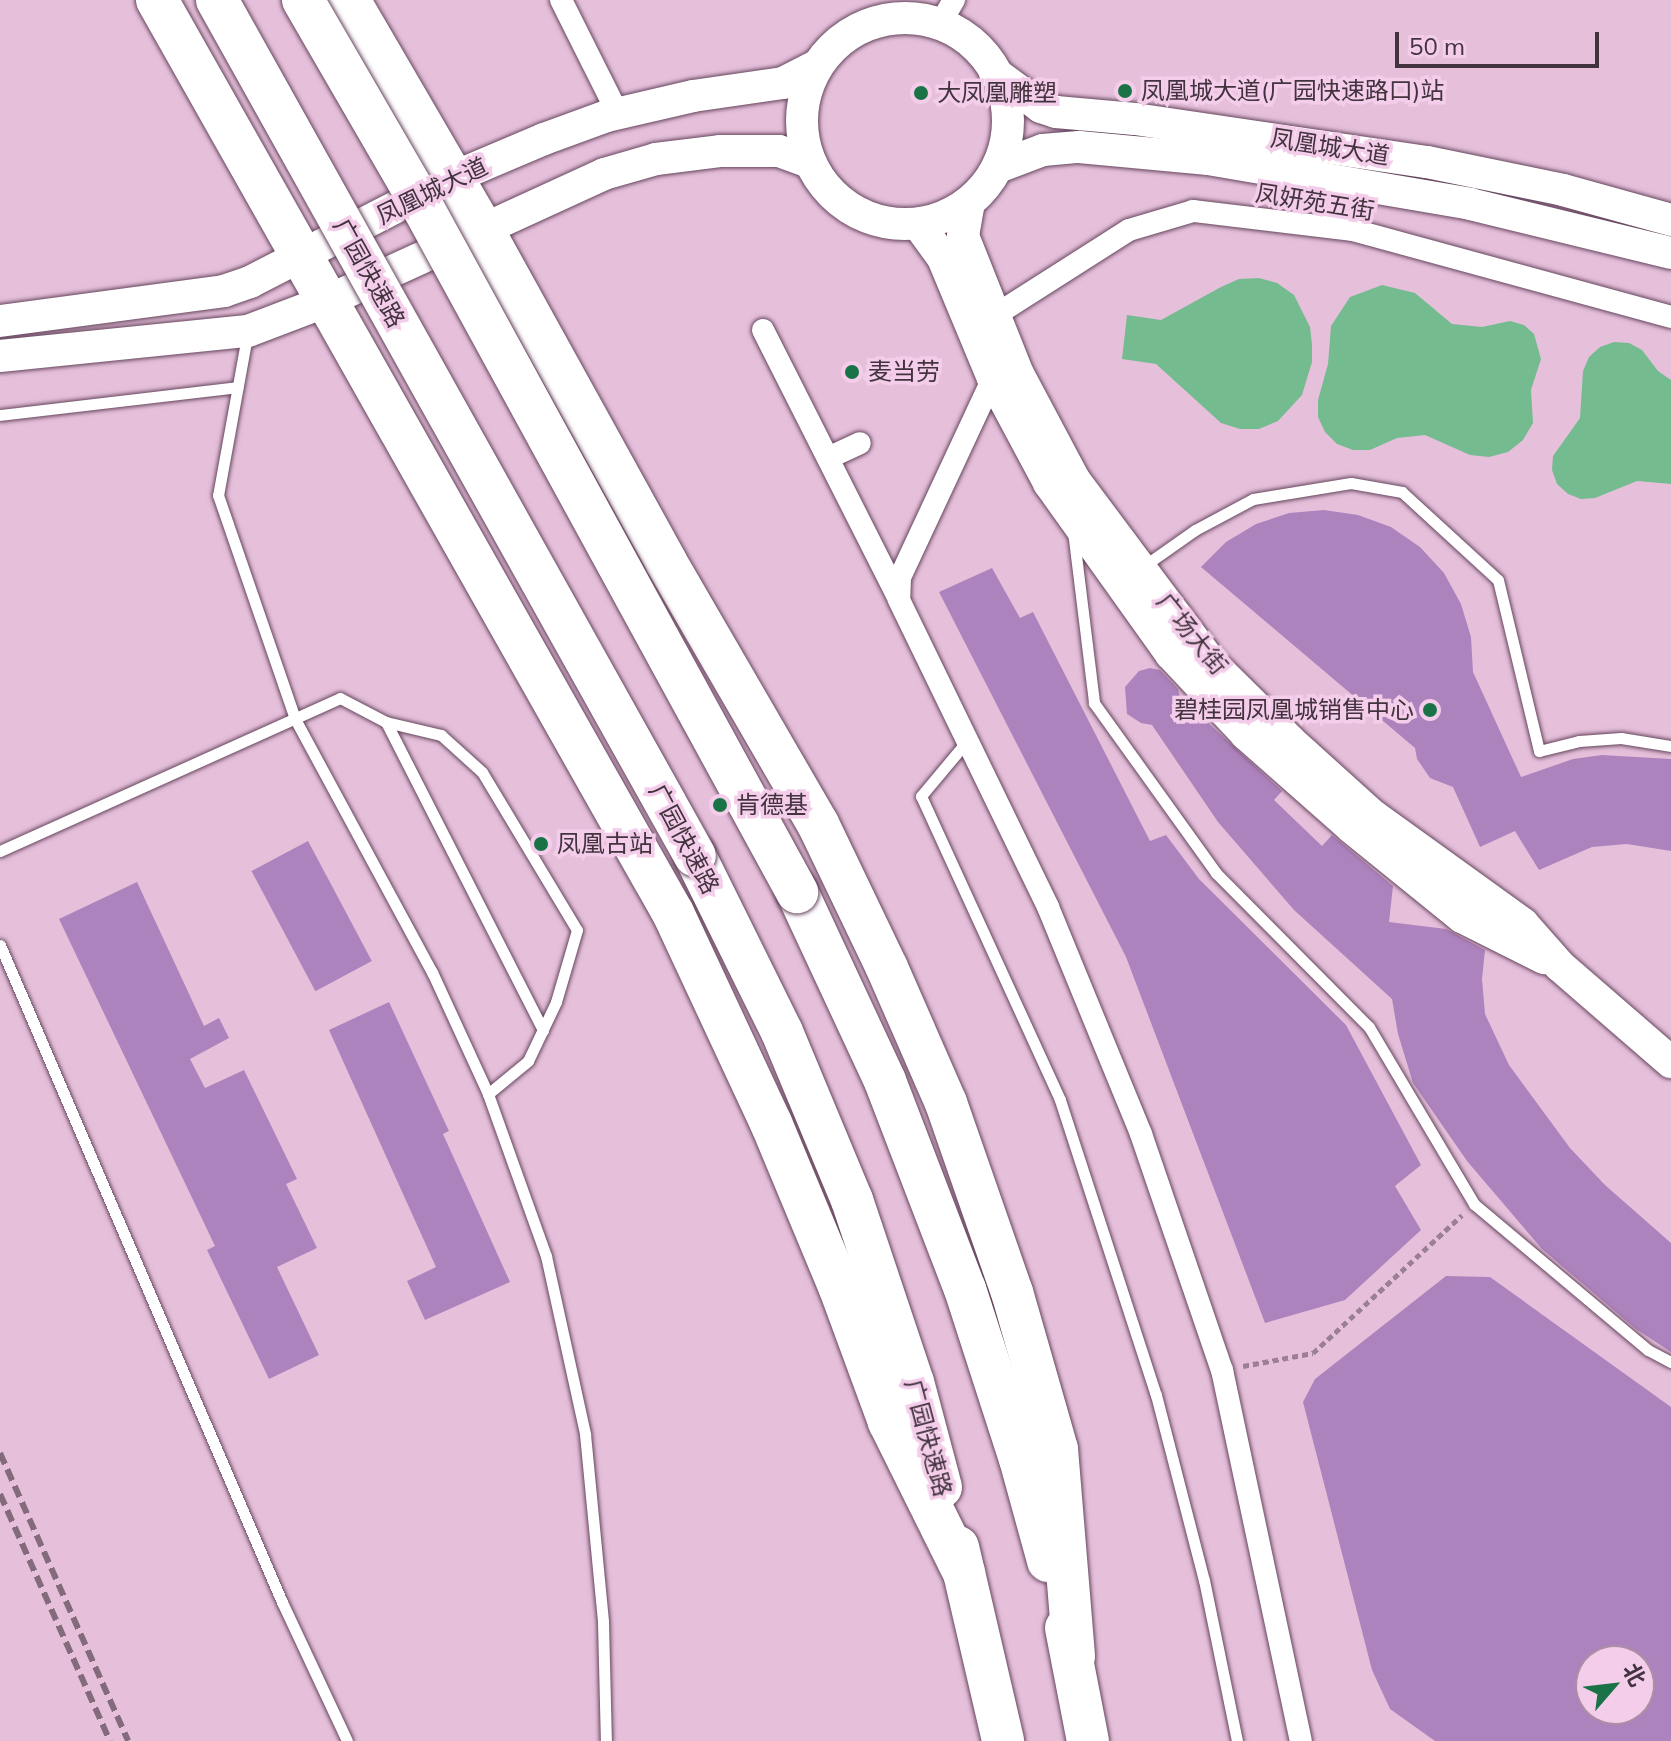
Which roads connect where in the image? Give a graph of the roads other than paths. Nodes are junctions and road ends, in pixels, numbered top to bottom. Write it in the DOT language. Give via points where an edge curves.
graph roads {
  1 [pos="157,0"];
  2 [pos="217,0"];
  3 [pos="303,0"];
  4 [pos="349,0"];
  5 [pos="561,0"];
  6 [pos="947,12"];
  7 [pos="818,65"];
  8 [pos="995,73"];
  9 [pos="618,114"];
  10 [pos="809,162"];
  11 [pos="998,167"];
  12 [pos="452,178"];
  13 [pos="969,202"];
  14 [pos="1671,220"];
  15 [pos="919,225"];
  16 [pos="483,230"];
  17 [pos="1671,253"];
  18 [pos="300,257"];
  19 [pos="327,301"];
  20 [pos="1671,317"];
  21 [pos="0,321"];
  22 [pos="984,323"];
  23 [pos="763,330"];
  24 [pos="248,331"];
  25 [pos="0,356"];
  26 [pos="993,378"];
  27 [pos="237,387"];
  28 [pos="0,415"];
  29 [pos="860,443"];
  30 [pos="828,458"];
  31 [pos="1071,515"];
  32 [pos="1140,568"];
  33 [pos="899,600"];
  34 [pos="295,719"];
  35 [pos="386,722"];
  36 [pos="967,741"];
  37 [pos="1671,746"];
  38 [pos="0,851"];
  39 [pos="0,945"];
  40 [pos="1560,966"];
  41 [pos="543,1030"];
  42 [pos="1671,1062"];
  43 [pos="488,1094"];
  44 [pos="1671,1362"];
  45 [pos="964,1573"];
  46 [pos="1074,1656"];
  47 [pos="347,1741"];
  48 [pos="606,1741"];
  49 [pos="1003,1741"];
  50 [pos="1088,1741"];
  51 [pos="1237,1741"];
  52 [pos="1301,1741"];
  1 -- 18 [label="highway"];
  2 -- 45 [label="highway, 广园快速路, bridge" via="695,856 782,1032 852,1200 913,1382"];
  3 -- 46 [label="highway, bridge" via="415,193 797,892 885,1081 965,1289 1020,1459"];
  4 -- 12 [label="highway"];
  5 -- 9 [label="street"];
  6 -- 7 [label="main road" via="872,23 841,39"];
  6 -- 8 [label="main road"];
  7 -- 9 [label="main road, 凤凰城大道" via="783,83"];
  7 -- 10 [label="main road" via="804,96 802,129"];
  8 -- 11 [label="main road" via="1006,99 1008,134"];
  8 -- 14 [label="main road, 凤凰城大道" via="1029,100 1056,112 1427,162 1563,190"];
  9 -- 12 [label="main road, 凤凰城大道"];
  10 -- 15 [label="main road" via="828,191 854,212 885,223"];
  10 -- 16 [label="main road" via="779,151 656,159 604,174"];
  11 -- 13 [label="main road"];
  11 -- 17 [label="main road, 凤凰城大道" via="1043,150 1079,147 1208,159 1456,201"];
  12 -- 16 [label="highway"];
  12 -- 18 [label="main road, 凤凰城大道"];
  13 -- 15 [label="main road" via="951,215"];
  13 -- 22 [label="main road, 广场大街" via="963,236"];
  15 -- 22 [label="main road"];
  16 -- 19 [label="main road"];
  16 -- 46 [label="highway" via="818,824 946,1103 1012,1292 1057,1449"];
  18 -- 19 [label="highway"];
  18 -- 21 [label="main road, 凤凰城大道" via="224,291"];
  19 -- 24 [label="main road"];
  19 -- 45 [label="highway" via="673,913 771,1123 889,1422"];
  20 -- 22 [label="street, 凤妍苑五街" via="1353,230 1193,211 1129,230"];
  22 -- 26 [label="main road, 广场大街"];
  22 -- 32 [label="main road, 广场大街" via="1018,374 1075,481"];
  23 -- 30 [label="street"];
  24 -- 25 [label="main road"];
  24 -- 27 [label="lane"];
  26 -- 31 [label="main road, 广场大街"];
  26 -- 33 [label="street" via="900,577"];
  27 -- 28 [label="lane"];
  27 -- 34 [label="lane" via="218,495"];
  29 -- 30 [label="street"];
  30 -- 33 [label="street"];
  31 -- 40 [label="main road, 广场大街" via="1171,654 1246,734 1462,917"];
  31 -- 44 [label="lane" via="1094,703 1216,873 1369,1027 1474,1204 1648,1350"];
  32 -- 37 [label="lane" via="1253,499 1351,483 1402,492 1498,580 1539,751 1621,738"];
  32 -- 40 [label="main road, 广场大街" via="1211,663 1289,740 1372,815 1523,924"];
  33 -- 36 [label="street"];
  34 -- 35 [label="lane" via="340,698"];
  34 -- 38 [label="lane"];
  34 -- 43 [label="lane" via="432,972"];
  35 -- 41 [label="lane"];
  35 -- 41 [label="lane" via="441,735 482,772 577,930"];
  36 -- 51 [label="lane" via="921,796 1060,1100 1156,1395 1204,1580"];
  36 -- 52 [label="street" via="1048,907 1129,1105 1222,1370"];
  39 -- 47 [label="lane" via="282,1602"];
  40 -- 42 [label="main road, 广场大街"];
  41 -- 43 [label="lane" via="528,1061"];
  43 -- 48 [label="lane" via="546,1256 585,1434 603,1622"];
  45 -- 49 [label="highway, 广园快速路"];
  46 -- 50 [label="highway"];
}
